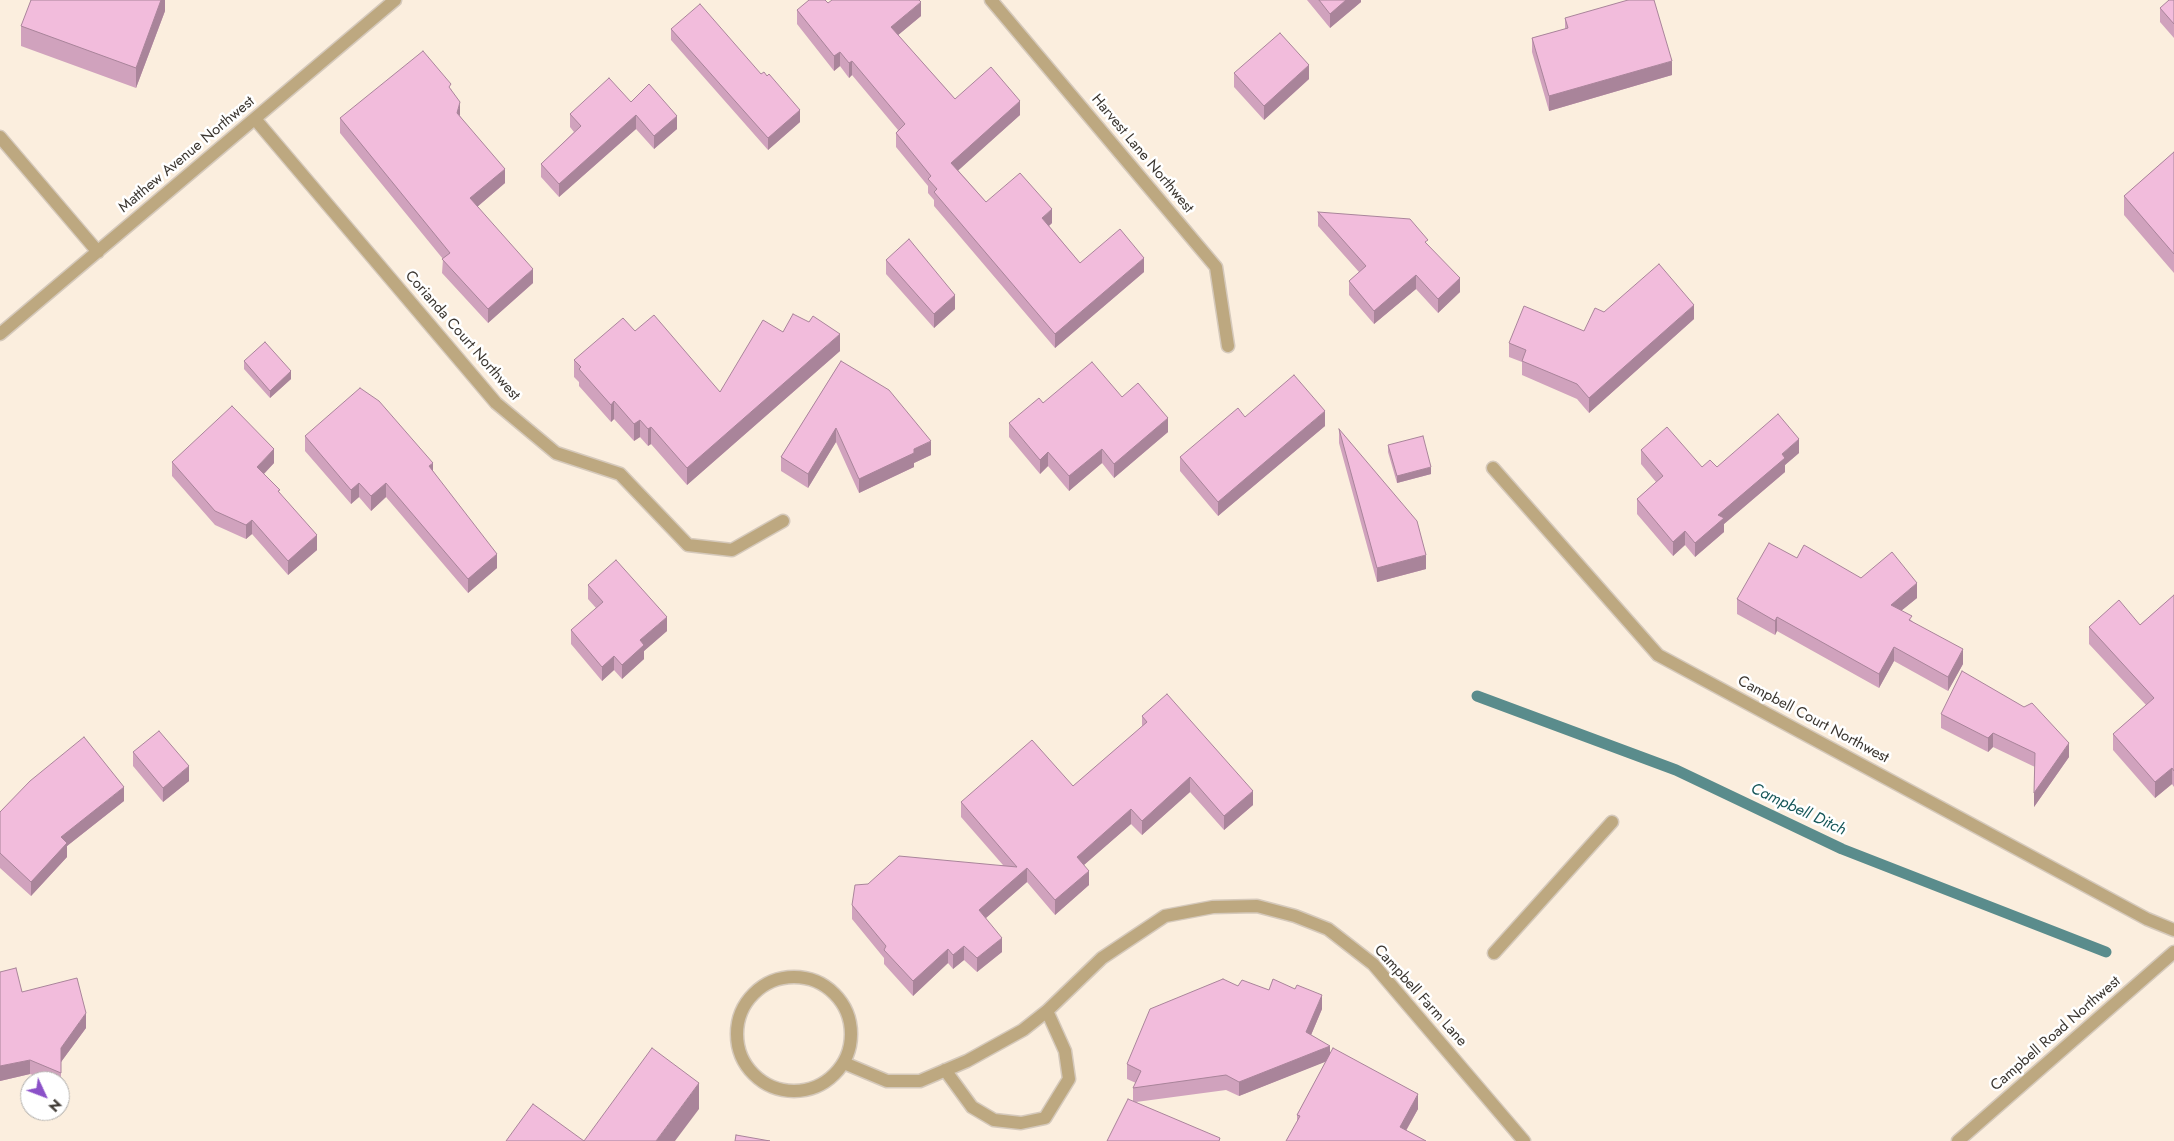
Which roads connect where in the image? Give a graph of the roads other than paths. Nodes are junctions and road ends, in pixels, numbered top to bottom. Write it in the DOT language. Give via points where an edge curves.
graph roads {
  1 [pos="395,0"];
  2 [pos="991,0"];
  3 [pos="255,119"];
  4 [pos="0,137"];
  5 [pos="98,252"];
  6 [pos="0,334"];
  7 [pos="1228,346"];
  8 [pos="1493,468"];
  9 [pos="783,521"];
  10 [pos="1612,822"];
  11 [pos="2174,930"];
  12 [pos="2174,952"];
  13 [pos="1494,953"];
  14 [pos="1047,1011"];
  15 [pos="844,1063"];
  16 [pos="945,1070"];
  17 [pos="1524,1141"];
  18 [pos="1958,1141"];
  1 -- 3 [label="street, Matthew Avenue Northwest"];
  2 -- 7 [label="street, Harvest Lane Northwest" via="1216,267"];
  3 -- 5 [label="street, Matthew Avenue Northwest"];
  3 -- 9 [label="street, Corianda Court Northwest" via="496,403 556,453 620,474 688,545 732,550"];
  4 -- 5 [label="street"];
  5 -- 6 [label="street, Matthew Avenue Northwest"];
  8 -- 11 [label="street, Campbell Court Northwest" via="1658,655 2147,919"];
  10 -- 13 [label="street"];
  12 -- 18 [label="street, Campbell Road Northwest"];
  14 -- 16 [label="street, Campbell Farm Lane" via="1023,1030"];
  14 -- 16 [label="street" via="1065,1051 1069,1079 1045,1118 1021,1123 994,1120 972,1107"];
  14 -- 17 [label="street, Campbell Farm Lane" via="1102,958 1165,916 1213,907 1257,906 1296,916 1328,930 1373,964"];
  15 -- 15 [label="street" via="851,1044 851,1026 845,1007 832,990 810,978 790,976 760,987 749,998 737,1026 740,1054 750,1071 761,1081 779,1090 810,1089 836,1073"];
  15 -- 16 [label="street, Campbell Farm Lane" via="887,1081 920,1081"];
}
